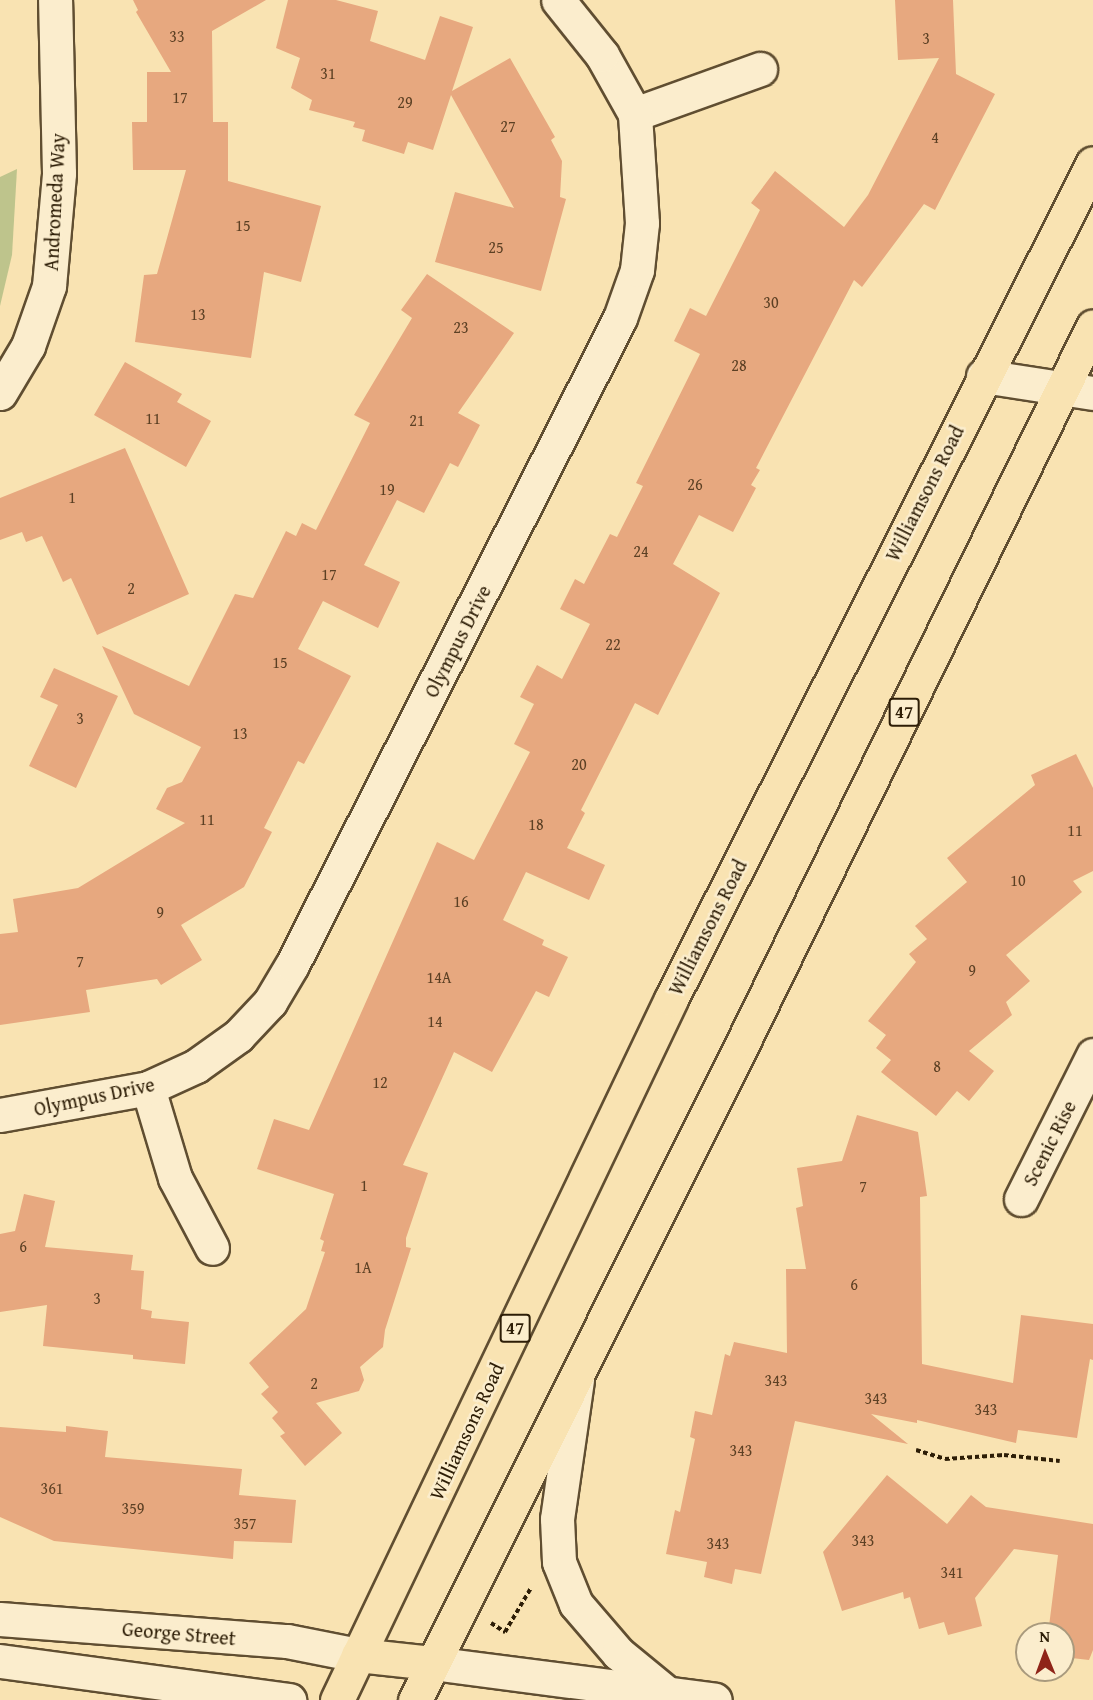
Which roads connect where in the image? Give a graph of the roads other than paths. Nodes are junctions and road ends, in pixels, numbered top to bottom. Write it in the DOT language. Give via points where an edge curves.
graph roads {
  1 [pos="55,0"];
  2 [pos="558,0"];
  3 [pos="760,69"];
  4 [pos="635,114"];
  5 [pos="1093,163"];
  6 [pos="1093,326"];
  7 [pos="983,376"];
  8 [pos="1078,390"];
  9 [pos="0,393"];
  10 [pos="1093,1055"];
  11 [pos="148,1088"];
  12 [pos="0,1115"];
  13 [pos="1021,1199"];
  14 [pos="212,1248"];
  15 [pos="578,1371"];
  16 [pos="0,1619"];
  17 [pos="358,1655"];
  18 [pos="0,1661"];
  19 [pos="432,1663"];
  20 [pos="663,1690"];
  21 [pos="289,1700"];
  22 [pos="337,1700"];
  23 [pos="415,1700"];
  24 [pos="715,1700"];
  1 -- 9 [label="street, Andromeda Way" via="59,173 50,286 28,346"];
  2 -- 4 [label="street, Olympus Drive" via="602,55"];
  3 -- 4 [label="street"];
  4 -- 11 [label="street, Olympus Drive" via="642,223 637,270 620,318 270,1002 238,1036 196,1066"];
  5 -- 7 [label="main road, Williamsons Road / 47"];
  6 -- 8 [label="main road, 47"];
  7 -- 8 [label="street"];
  7 -- 17 [label="main road, Williamsons Road / 47" via="671,999"];
  8 -- 15 [label="main road, 47"];
  10 -- 13 [label="street, Scenic Rise"];
  11 -- 12 [label="street, Olympus Drive"];
  11 -- 14 [label="street" via="175,1178"];
  15 -- 19 [label="main road, 47"];
  15 -- 20 [label="street" via="557,1519 559,1562 576,1604 618,1653"];
  16 -- 17 [label="street, George Street" via="287,1641"];
  17 -- 19 [label="main road"];
  17 -- 22 [label="main road, Williamsons Road / 47"];
  18 -- 21 [label="street"];
  19 -- 20 [label="street"];
  19 -- 23 [label="main road, 47"];
  20 -- 24 [label="street"];
}
